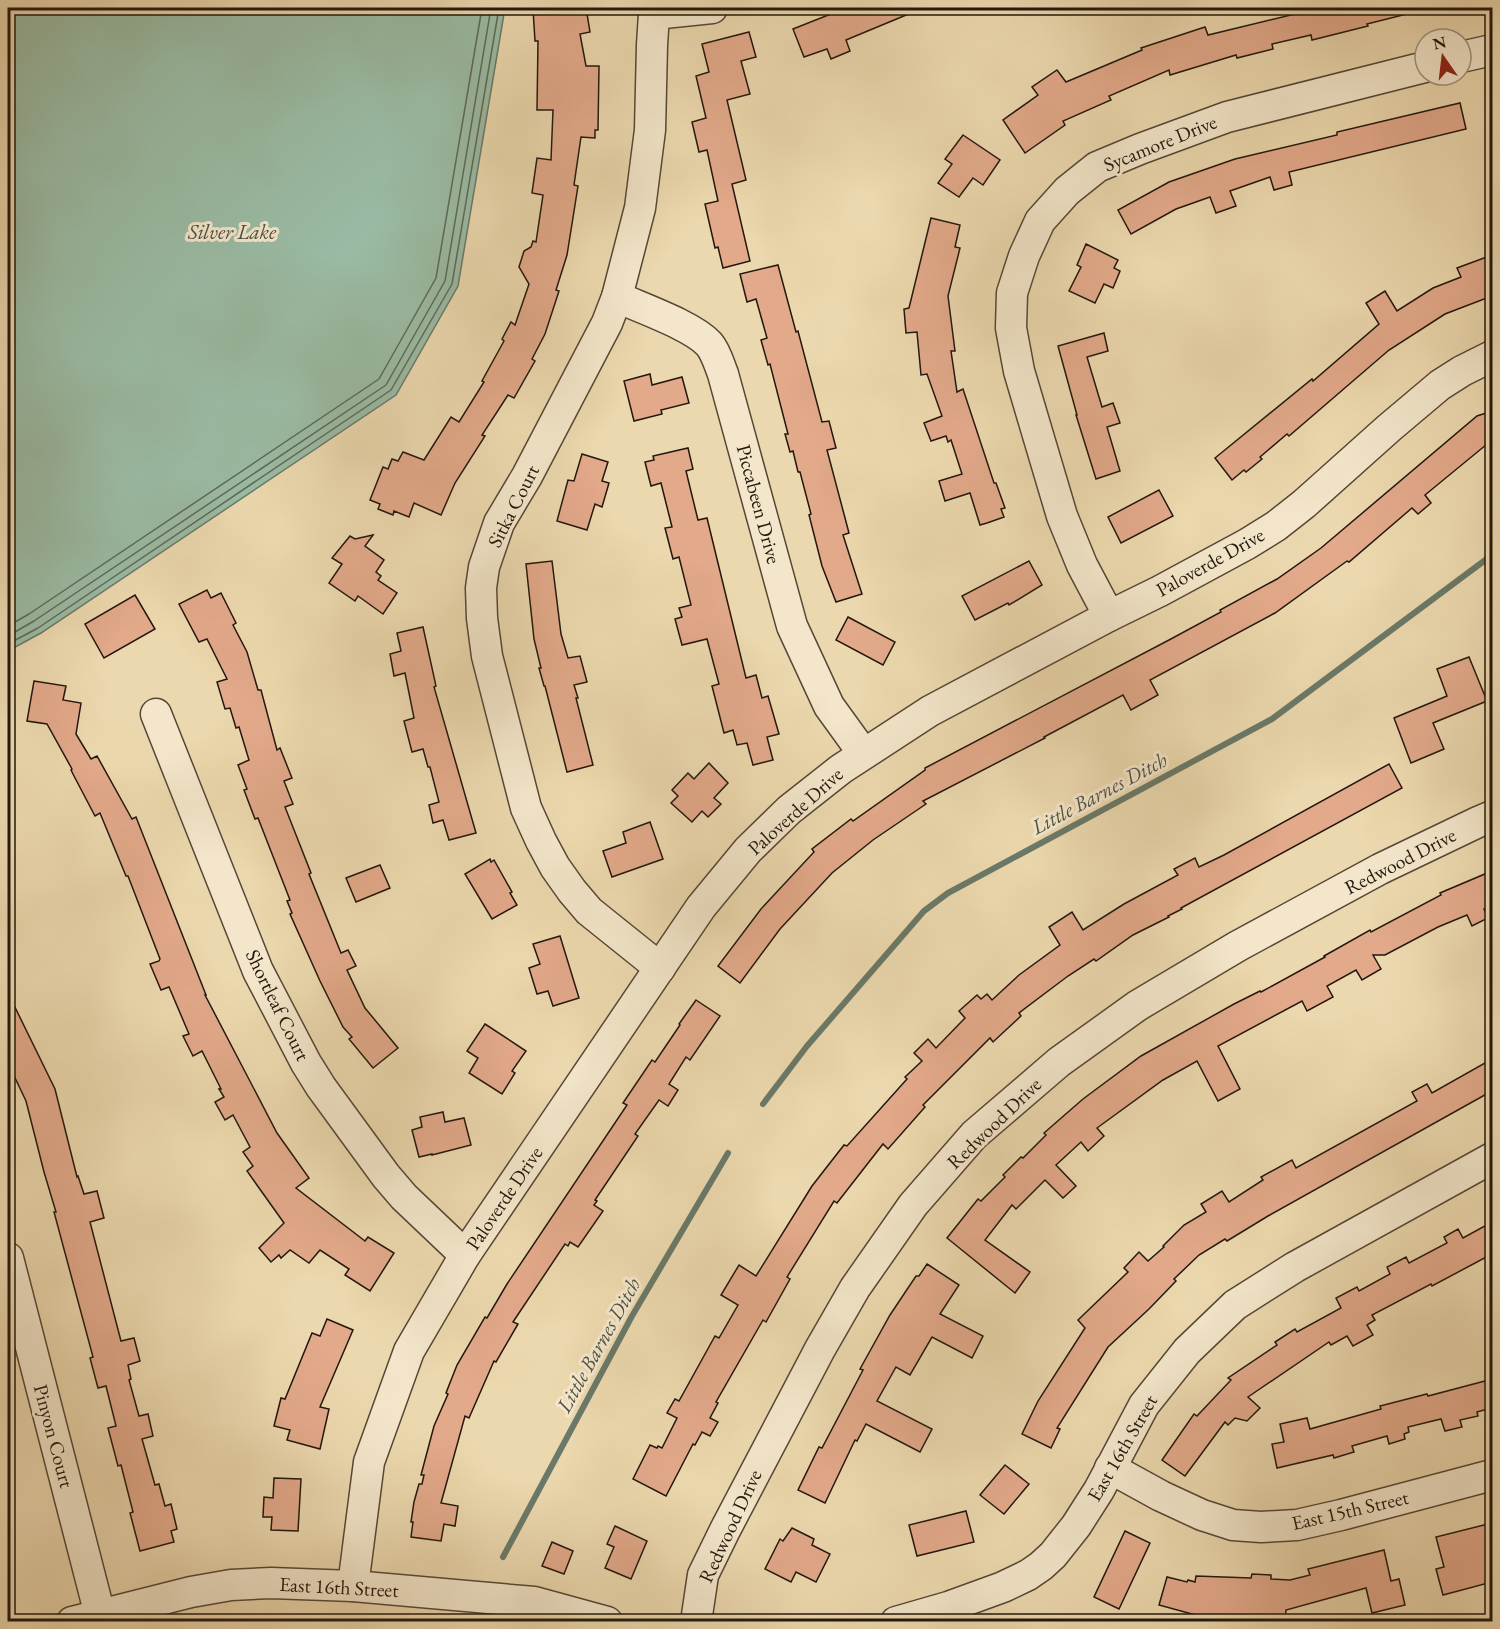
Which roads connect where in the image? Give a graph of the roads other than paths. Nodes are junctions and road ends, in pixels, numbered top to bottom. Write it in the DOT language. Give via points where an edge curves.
graph roads {
  1 [pos="712,8"];
  2 [pos="654,11"];
  3 [pos="1492,50"];
  4 [pos="1473,54"];
  5 [pos="1413,69"];
  6 [pos="617,297"];
  7 [pos="1492,356"];
  8 [pos="1108,616"];
  9 [pos="156,714"];
  10 [pos="863,753"];
  11 [pos="1492,816"];
  12 [pos="660,968"];
  13 [pos="1492,1158"];
  14 [pos="465,1255"];
  15 [pos="8,1258"];
  16 [pos="1110,1468"];
  17 [pos="1492,1475"];
  18 [pos="353,1586"];
  19 [pos="86,1618"];
  20 [pos="607,1622"];
  21 [pos="696,1622"];
  22 [pos="896,1622"];
  1 -- 2 [label="street"];
  2 -- 6 [label="street, Sitka Court" via="650,130 640,208"];
  3 -- 4 [label="street"];
  5 -- 8 [label="street, Sycamore Drive" via="1227,117 1140,149 1098,167 1067,191 1040,221 1012,293 1011,328 1019,371 1062,516"];
  6 -- 10 [label="street, Piccabeen Drive" via="688,329 711,346 723,374 792,626 829,706"];
  6 -- 12 [label="street, Sitka Court" via="586,364 500,523 484,567 482,618 487,656 526,808 541,841 555,867 589,911"];
  7 -- 8 [label="street, Paloverde Drive" via="1440,385 1276,526"];
  8 -- 10 [label="street, Paloverde Drive" via="930,711"];
  9 -- 14 [label="street, Shortleaf Court" via="258,971 306,1063 386,1176"];
  10 -- 12 [label="street, Paloverde Drive" via="789,810 748,850 701,907"];
  11 -- 21 [label="street, Redwood Drive" via="1370,875 1137,1006 1059,1062 974,1135 913,1206 855,1288 820,1349 703,1575"];
  12 -- 14 [label="street, Paloverde Drive"];
  13 -- 16 [label="street, East 16th Street" via="1295,1267 1235,1305 1187,1350 1144,1405"];
  14 -- 18 [label="street, Paloverde Drive" via="409,1351 369,1462"];
  15 -- 19 [label="street, Pinyon Court"];
  16 -- 17 [label="street, East 15th Street" via="1202,1515 1233,1525 1261,1527 1297,1525"];
  16 -- 22 [label="street, East 16th Street" via="1076,1526 1041,1566 1003,1587"];
  18 -- 19 [label="street, East 16th Street" via="231,1585"];
  18 -- 20 [label="street, East 16th Street" via="534,1602"];
}
